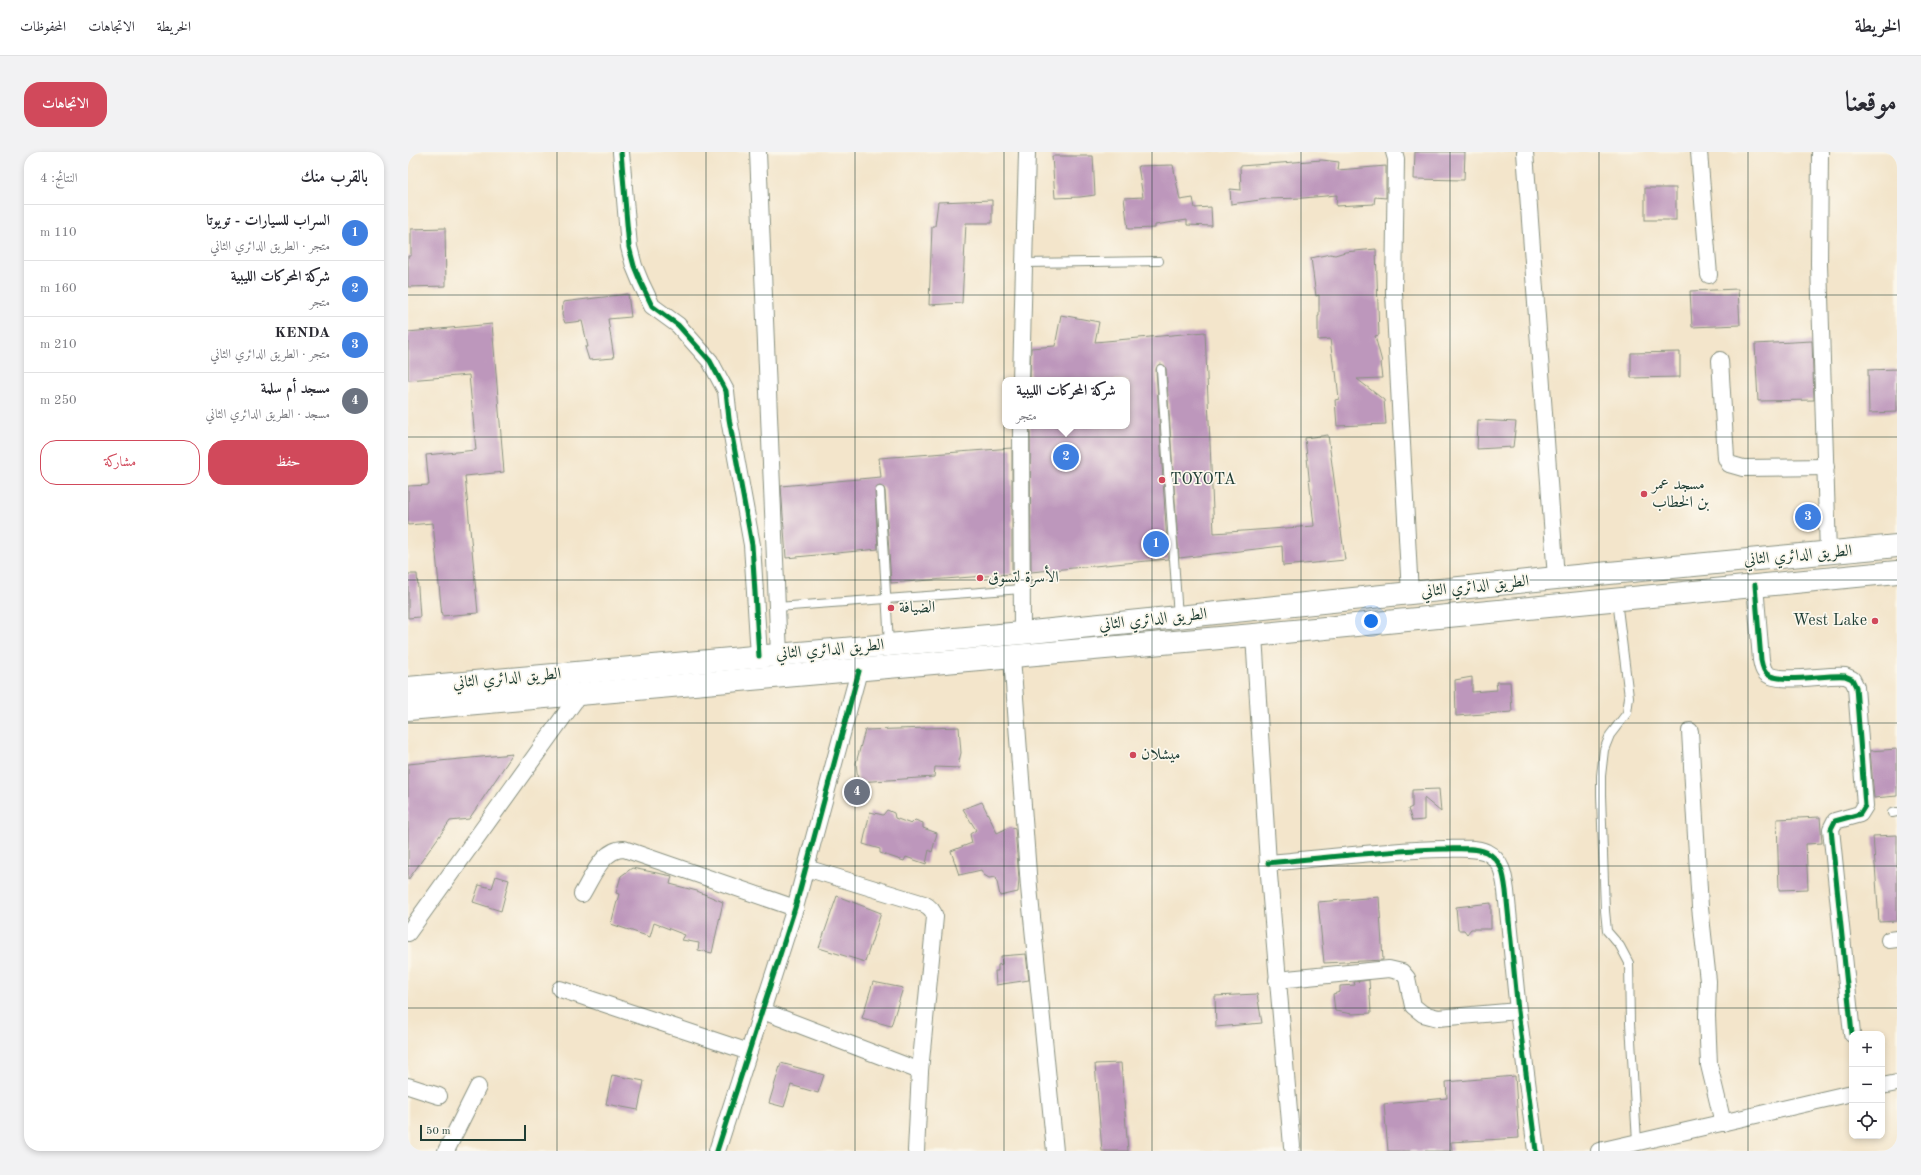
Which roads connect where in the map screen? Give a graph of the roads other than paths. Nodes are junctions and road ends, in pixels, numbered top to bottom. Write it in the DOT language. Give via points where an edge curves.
graph roads {
  1 [pos="621,152"];
  2 [pos="758,152"];
  3 [pos="1027,152"];
  4 [pos="1394,152"];
  5 [pos="1526,152"];
  6 [pos="1699,152"];
  7 [pos="1820,152"];
  8 [pos="1159,260"];
  9 [pos="1024,263"];
  10 [pos="1710,275"];
  11 [pos="1720,360"];
  12 [pos="1161,369"];
  13 [pos="1021,377"];
  14 [pos="1021,429"];
  15 [pos="1826,467"];
  16 [pos="880,491"];
  17 [pos="1897,546"];
  18 [pos="1828,553"];
  19 [pos="1897,572"];
  20 [pos="1556,578"];
  21 [pos="1755,585"];
  22 [pos="1022,589"];
  23 [pos="1410,594"];
  24 [pos="887,599"];
  25 [pos="1617,600"];
  26 [pos="777,607"];
  27 [pos="1178,618"];
  28 [pos="1022,634"];
  29 [pos="1254,636"];
  30 [pos="889,645"];
  31 [pos="769,655"];
  32 [pos="1012,658"];
  33 [pos="859,671"];
  34 [pos="408,688"];
  35 [pos="578,695"];
  36 [pos="408,709"];
  37 [pos="1690,731"];
  38 [pos="1268,864"];
  39 [pos="806,868"];
  40 [pos="582,894"];
  41 [pos="795,908"];
  42 [pos="408,933"];
  43 [pos="1277,980"];
  44 [pos="560,989"];
  45 [pos="763,1011"];
  46 [pos="1518,1011"];
  47 [pos="1852,1031"];
  48 [pos="749,1052"];
  49 [pos="920,1071"];
  50 [pos="1897,1083"];
  51 [pos="1885,1085"];
  52 [pos="408,1086"];
  53 [pos="478,1087"];
  54 [pos="1849,1094"];
  55 [pos="440,1096"];
  56 [pos="1723,1122"];
  57 [pos="1292,1146"];
  58 [pos="1636,1147"];
  59 [pos="446,1151"];
  60 [pos="717,1151"];
  61 [pos="916,1151"];
  62 [pos="1055,1151"];
  63 [pos="1536,1151"];
  64 [pos="1599,1151"];
  1 -- 31 [label="street" via="629,247 641,283 652,306 678,325 710,361 726,391"];
  2 -- 26 [label="street"];
  3 -- 9 [label="street"];
  4 -- 23 [label="street" via="1394,293"];
  5 -- 20 [label="street"];
  6 -- 10 [label="street"];
  7 -- 15 [label="street" via="1819,264"];
  8 -- 9 [label="lane"];
  9 -- 13 [label="street"];
  11 -- 15 [label="street" via="1726,458 1729,464 1743,468"];
  12 -- 27 [label="lane"];
  14 -- 22 [label="street"];
  15 -- 18 [label="street"];
  16 -- 24 [label="lane"];
  17 -- 18 [label="highway, الطريق الدائري الثاني"];
  18 -- 20 [label="highway, الطريق الدائري الثاني"];
  19 -- 21 [label="highway, الطريق الدائري الثاني"];
  20 -- 23 [label="highway, الطريق الدائري الثاني"];
  21 -- 25 [label="highway, الطريق الدائري الثاني"];
  21 -- 47 [label="street" via="1761,660 1766,674 1780,679 1845,676 1852,679 1856,687 1865,806 1860,814 1835,821 1831,829"];
  22 -- 24 [label="lane"];
  22 -- 28 [label="street"];
  23 -- 27 [label="highway, الطريق الدائري الثاني"];
  24 -- 26 [label="lane"];
  24 -- 30 [label="lane"];
  25 -- 29 [label="highway, الطريق الدائري الثاني"];
  25 -- 58 [label="lane" via="1629,697 1627,713 1607,742 1602,765 1605,911 1607,931 1620,946 1629,964"];
  26 -- 31 [label="street"];
  27 -- 28 [label="highway, الطريق الدائري الثاني"];
  28 -- 30 [label="highway, الطريق الدائري الثاني"];
  29 -- 32 [label="highway, الطريق الدائري الثاني"];
  29 -- 38 [label="street"];
  30 -- 31 [label="highway, الطريق الدائري الثاني"];
  31 -- 34 [label="highway, الطريق الدائري الثاني"];
  32 -- 33 [label="highway, الطريق الدائري الثاني"];
  32 -- 62 [label="street" via="1029,887"];
  33 -- 35 [label="highway, الطريق الدائري الثاني"];
  33 -- 39 [label="street"];
  35 -- 36 [label="highway, الطريق الدائري الثاني"];
  35 -- 42 [label="street"];
  37 -- 56 [label="street" via="1700,907 1708,981 1709,1065"];
  38 -- 43 [label="street"];
  38 -- 46 [label="street" via="1376,852 1467,849 1485,852 1495,858 1504,875"];
  39 -- 41 [label="street"];
  39 -- 49 [label="street" via="924,904 933,911 936,917"];
  40 -- 41 [label="street" via="605,857 617,849"];
  41 -- 45 [label="street"];
  43 -- 46 [label="street" via="1389,969 1402,972 1407,978 1413,1006 1423,1014 1438,1018"];
  43 -- 57 [label="street"];
  44 -- 48 [label="street"];
  45 -- 48 [label="street"];
  45 -- 49 [label="street"];
  46 -- 63 [label="street"];
  48 -- 60 [label="street"];
  49 -- 61 [label="street"];
  50 -- 51 [label="street"];
  52 -- 55 [label="street"];
  53 -- 59 [label="street"];
  54 -- 56 [label="street"];
  56 -- 58 [label="street"];
  58 -- 64 [label="street"];
}
